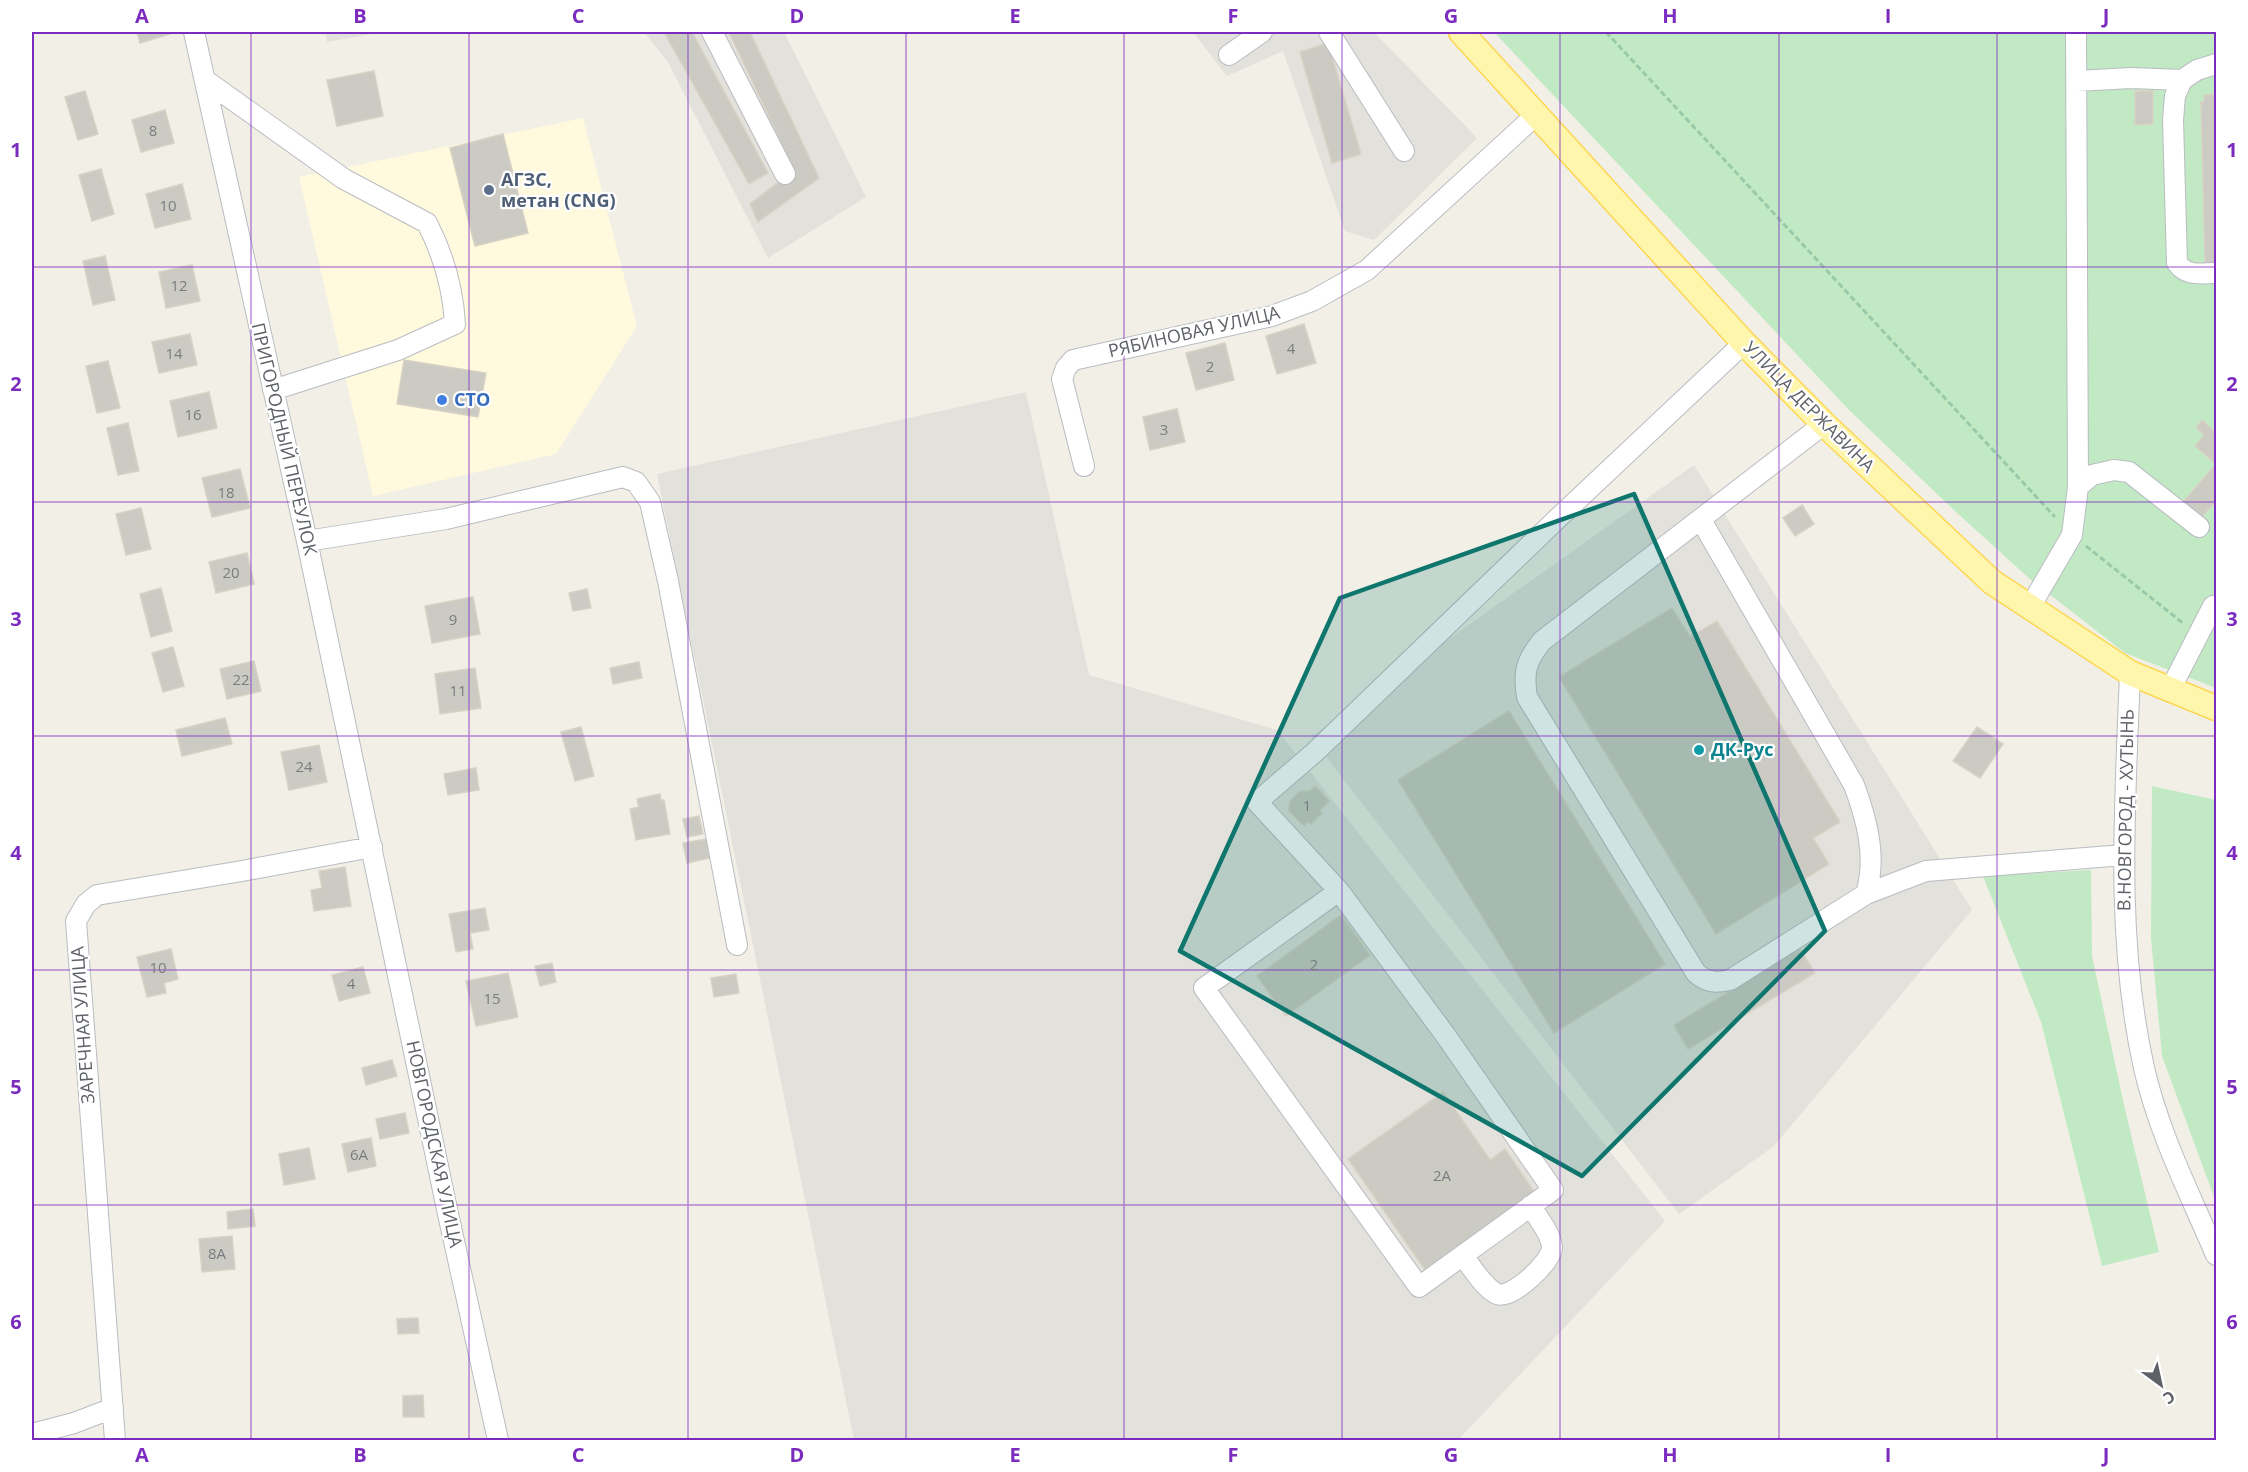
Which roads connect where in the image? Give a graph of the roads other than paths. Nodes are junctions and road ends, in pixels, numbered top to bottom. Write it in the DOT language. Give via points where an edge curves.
graph roads {
  1 [pos="194,32"];
  2 [pos="712,32"];
  3 [pos="1262,32"];
  4 [pos="1329,32"];
  5 [pos="1461,32"];
  6 [pos="2076,32"];
  7 [pos="1229,55"];
  8 [pos="2217,64"];
  9 [pos="205,80"];
  10 [pos="2181,80"];
  11 [pos="2077,81"];
  12 [pos="1537,114"];
  13 [pos="1404,151"];
  14 [pos="785,174"];
  15 [pos="2217,273"];
  16 [pos="1744,343"];
  17 [pos="273,390"];
  18 [pos="1824,424"];
  19 [pos="1084,466"];
  20 [pos="2078,487"];
  21 [pos="1701,520"];
  22 [pos="2199,526"];
  23 [pos="307,541"];
  24 [pos="2030,607"];
  25 [pos="2217,607"];
  26 [pos="2130,673"];
  27 [pos="2170,690"];
  28 [pos="2217,708"];
  29 [pos="372,847"];
  30 [pos="2123,855"];
  31 [pos="1339,891"];
  32 [pos="1866,894"];
  33 [pos="737,945"];
  34 [pos="1530,1206"];
  35 [pos="2217,1255"];
  36 [pos="1463,1256"];
  37 [pos="113,1408"];
  38 [pos="32,1434"];
  39 [pos="115,1440"];
  40 [pos="498,1440"];
  1 -- 9 [label="street, ПРИГОРОДНЫЙ ПЕРЕУЛОК"];
  2 -- 14 [label="street"];
  3 -- 7 [label="street"];
  4 -- 13 [label="street"];
  5 -- 12 [label="main road, УЛИЦА ДЕРЖАВИНА"];
  6 -- 11 [label="street"];
  8 -- 10 [label="street"];
  9 -- 17 [label="street, ПРИГОРОДНЫЙ ПЕРЕУЛОК"];
  9 -- 17 [label="street" via="344,179 427,223 453,296 455,324 398,350"];
  10 -- 11 [label="street"];
  10 -- 15 [label="street" via="2173,120 2177,263 2190,274"];
  11 -- 20 [label="street"];
  12 -- 16 [label="main road, УЛИЦА ДЕРЖАВИНА"];
  12 -- 19 [label="street, РЯБИНОВАЯ УЛИЦА" via="1367,270 1312,301 1272,316 1073,360 1062,379"];
  16 -- 18 [label="main road, УЛИЦА ДЕРЖАВИНА"];
  16 -- 31 [label="street" via="1315,752 1257,802"];
  17 -- 23 [label="street, ПРИГОРОДНЫЙ ПЕРЕУЛОК"];
  18 -- 21 [label="street"];
  18 -- 24 [label="main road, УЛИЦА ДЕРЖАВИНА" via="1992,582"];
  20 -- 22 [label="street" via="2092,475 2114,470 2129,472"];
  20 -- 24 [label="street" via="2072,535"];
  21 -- 32 [label="street" via="1854,785 1869,834 1872,865"];
  21 -- 32 [label="street" via="1542,641 1530,657 1524,678 1527,697 1696,973 1706,982 1730,980"];
  23 -- 29 [label="street, ПРИГОРОДНЫЙ ПЕРЕУЛОК"];
  23 -- 33 [label="street" via="446,519 623,477 636,482 650,502 668,581"];
  24 -- 26 [label="main road, УЛИЦА ДЕРЖАВИНА"];
  25 -- 27 [label="street" via="2213,606"];
  26 -- 27 [label="main road, УЛИЦА ДЕРЖАВИНА"];
  26 -- 30 [label="street, В.НОВГОРОД - ХУТЫНЬ"];
  27 -- 28 [label="main road, УЛИЦА ДЕРЖАВИНА"];
  29 -- 37 [label="street, ЗАРЕЧНАЯ УЛИЦА" via="97,895 76,921"];
  29 -- 40 [label="street, НОВГОРОДСКАЯ УЛИЦА"];
  30 -- 32 [label="street" via="1926,870"];
  30 -- 35 [label="street, В.НОВГОРОД - ХУТЫНЬ" via="2131,1002 2145,1070 2165,1136"];
  31 -- 34 [label="street" via="1553,1190"];
  31 -- 36 [label="street" via="1204,988 1419,1287"];
  34 -- 36 [label="street"];
  34 -- 36 [label="street" via="1553,1249 1550,1258 1513,1292 1504,1295 1490,1289"];
  37 -- 38 [label="street"];
  37 -- 39 [label="street, ЗАРЕЧНАЯ УЛИЦА"];
}
